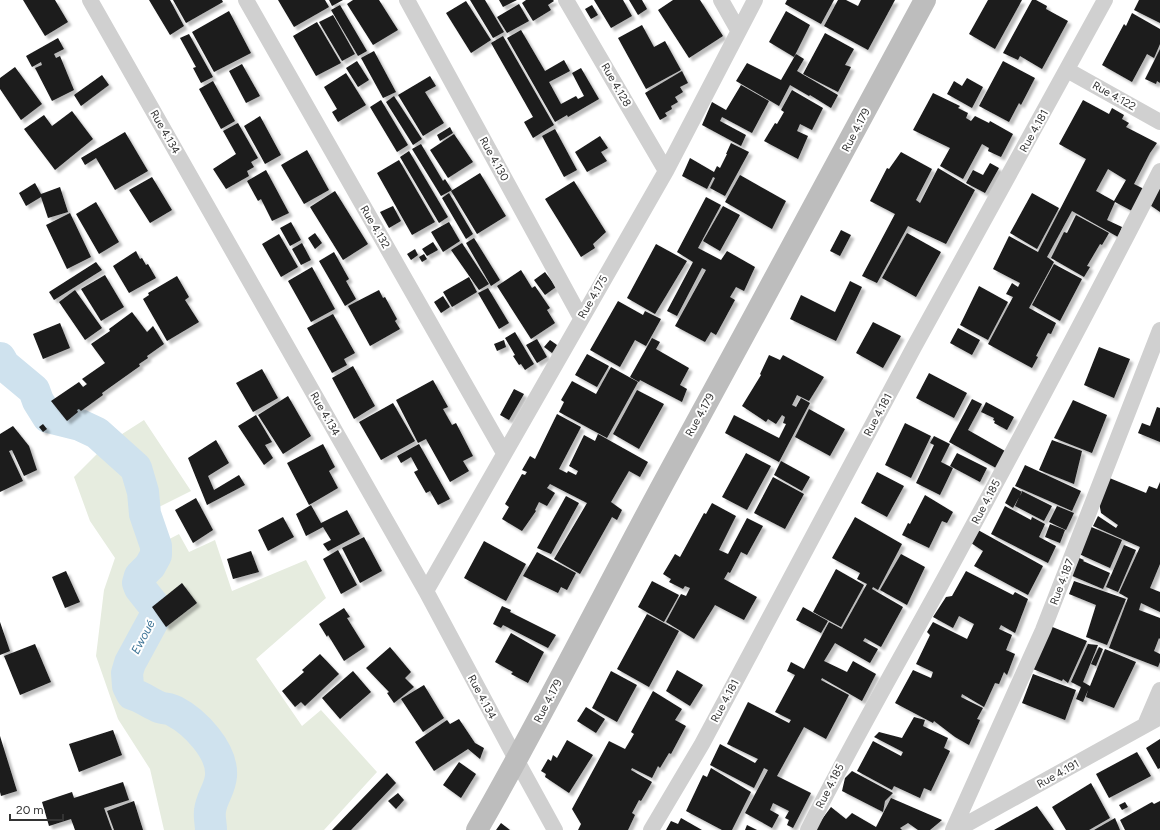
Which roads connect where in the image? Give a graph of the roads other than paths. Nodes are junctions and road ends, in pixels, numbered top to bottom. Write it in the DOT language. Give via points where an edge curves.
graph roads {
  1 [pos="90,0"];
  2 [pos="246,0"];
  3 [pos="407,0"];
  4 [pos="566,0"];
  5 [pos="721,0"];
  6 [pos="755,0"];
  7 [pos="925,0"];
  8 [pos="1105,0"];
  9 [pos="738,30"];
  10 [pos="1067,70"];
  11 [pos="1160,122"];
  12 [pos="666,171"];
  13 [pos="1160,171"];
  14 [pos="581,318"];
  15 [pos="1160,330"];
  16 [pos="504,453"];
  17 [pos="426,591"];
  18 [pos="1160,690"];
  19 [pos="1160,717"];
  20 [pos="1146,725"];
  21 [pos="516,761"];
  22 [pos="477,830"];
  23 [pos="555,830"];
  24 [pos="651,830"];
  25 [pos="808,830"];
  26 [pos="955,830"];
  1 -- 17 [label="street, Rue 4.134"];
  2 -- 16 [label="street, Rue 4.132"];
  3 -- 14 [label="street, Rue 4.130"];
  4 -- 12 [label="street, Rue 4.128"];
  5 -- 9 [label="street"];
  6 -- 9 [label="street, Rue 4.175"];
  7 -- 21 [label="street, Rue 4.179" via="669,472"];
  8 -- 10 [label="street, Rue 4.181"];
  9 -- 12 [label="street, Rue 4.175"];
  10 -- 11 [label="street, Rue 4.122"];
  10 -- 24 [label="street, Rue 4.181" via="914,347 702,744"];
  12 -- 14 [label="street, Rue 4.175"];
  13 -- 25 [label="street, Rue 4.185" via="962,547 841,765"];
  14 -- 16 [label="street, Rue 4.175"];
  15 -- 26 [label="street, Rue 4.187" via="1043,630"];
  16 -- 17 [label="street, Rue 4.175"];
  17 -- 21 [label="street, Rue 4.134"];
  18 -- 20 [label="street"];
  19 -- 20 [label="street, Rue 4.191"];
  20 -- 26 [label="street, Rue 4.191"];
  21 -- 22 [label="street, Rue 4.179"];
  21 -- 23 [label="street, Rue 4.134"];
}
